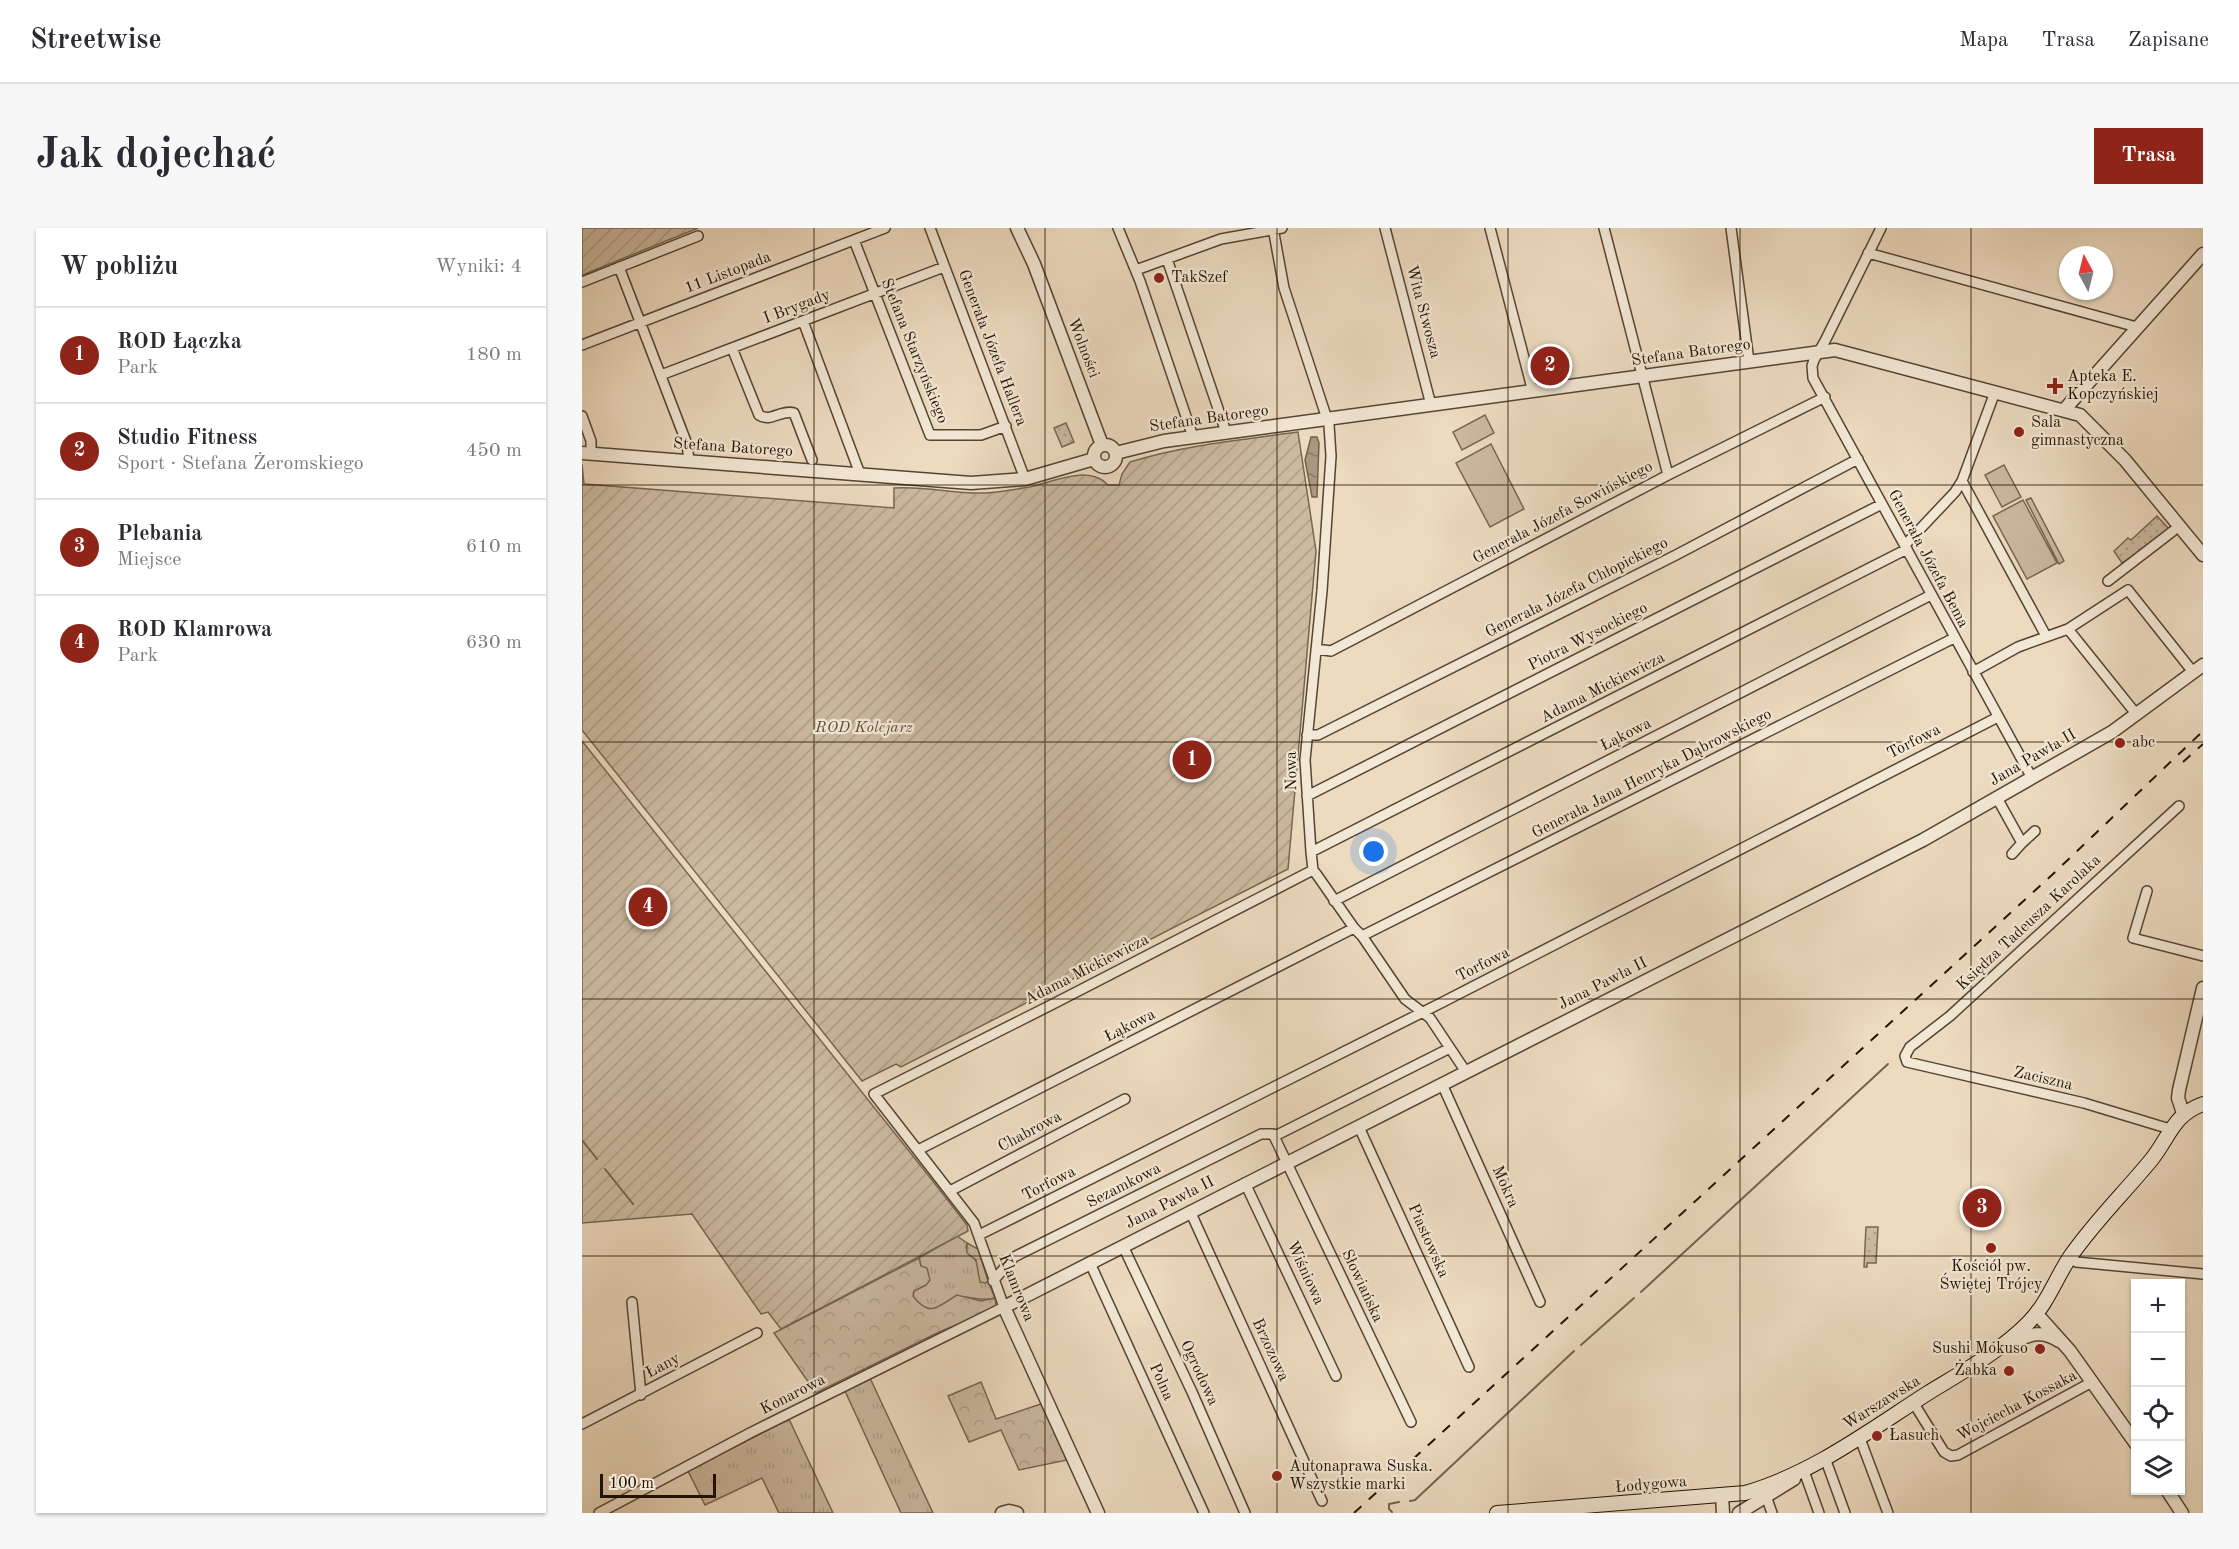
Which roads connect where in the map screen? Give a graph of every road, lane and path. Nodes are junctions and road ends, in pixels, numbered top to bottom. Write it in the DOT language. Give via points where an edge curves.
graph roads {
  1 [pos="885,228"];
  2 [pos="930,228"];
  3 [pos="1017,228"];
  4 [pos="1024,228"];
  5 [pos="1118,228"];
  6 [pos="1276,228"];
  7 [pos="1385,228"];
  8 [pos="1490,228"];
  9 [pos="1604,228"];
  10 [pos="1731,228"];
  11 [pos="1881,228"];
  12 [pos="698,236"];
  13 [pos="854,240"];
  14 [pos="1868,253"];
  15 [pos="2203,254"];
  16 [pos="1167,259"];
  17 [pos="1034,264"];
  18 [pos="619,267"];
  19 [pos="944,267"];
  20 [pos="1136,270"];
  21 [pos="582,282"];
  22 [pos="874,293"];
  23 [pos="803,321"];
  24 [pos="640,323"];
  25 [pos="2137,329"];
  26 [pos="582,345"];
  27 [pos="732,348"];
  28 [pos="1819,352"];
  29 [pos="1749,361"];
  30 [pos="661,375"];
  31 [pos="1643,376"];
  32 [pos="1533,392"];
  33 [pos="1995,392"];
  34 [pos="1825,398"];
  35 [pos="1431,405"];
  36 [pos="2064,410"];
  37 [pos="582,416"];
  38 [pos="1326,419"];
  39 [pos="1006,426"];
  40 [pos="1226,432"];
  41 [pos="1193,437"];
  42 [pos="1102,445"];
  43 [pos="1116,453"];
  44 [pos="586,454"];
  45 [pos="1094,459"];
  46 [pos="1858,459"];
  47 [pos="812,460"];
  48 [pos="689,461"];
  49 [pos="861,474"];
  50 [pos="1668,475"];
  51 [pos="1025,479"];
  52 [pos="1962,481"];
  53 [pos="1882,504"];
  54 [pos="2173,531"];
  55 [pos="1906,547"];
  56 [pos="2203,555"];
  57 [pos="2108,581"];
  58 [pos="1931,595"];
  59 [pos="2067,629"];
  60 [pos="2046,636"];
  61 [pos="1954,638"];
  62 [pos="1316,649"];
  63 [pos="2198,668"];
  64 [pos="1973,672"];
  65 [pos="2137,715"];
  66 [pos="1998,717"];
  67 [pos="1307,735"];
  68 [pos="2032,778"];
  69 [pos="1307,796"];
  70 [pos="1997,798"];
  71 [pos="2179,806"];
  72 [pos="2035,831"];
  73 [pos="2022,843"];
  74 [pos="1311,852"];
  75 [pos="2012,854"];
  76 [pos="1313,870"];
  77 [pos="2147,891"];
  78 [pos="1334,901"];
  79 [pos="1354,928"];
  80 [pos="1362,936"];
  81 [pos="2203,956"];
  82 [pos="2203,988"];
  83 [pos="1422,1012"];
  84 [pos="1450,1048"];
  85 [pos="1907,1062"];
  86 [pos="1466,1072"];
  87 [pos="1442,1084"];
  88 [pos="874,1094"];
  89 [pos="1125,1099"];
  90 [pos="2203,1104"];
  91 [pos="2183,1113"];
  92 [pos="1359,1126"];
  93 [pos="2170,1129"];
  94 [pos="1275,1136"];
  95 [pos="918,1150"];
  96 [pos="1288,1162"];
  97 [pos="1245,1183"];
  98 [pos="950,1191"];
  99 [pos="1190,1212"];
  100 [pos="979,1235"];
  101 [pos="1123,1246"];
  102 [pos="2076,1262"];
  103 [pos="1090,1263"];
  104 [pos="2203,1274"];
  105 [pos="993,1281"];
  106 [pos="633,1302"];
  107 [pos="1540,1302"];
  108 [pos="1004,1307"];
  109 [pos="2037,1313"];
  110 [pos="757,1333"];
  111 [pos="1996,1349"];
  112 [pos="2070,1351"];
  113 [pos="1469,1367"];
  114 [pos="1336,1376"];
  115 [pos="2092,1382"];
  116 [pos="641,1395"];
  117 [pos="1913,1402"];
  118 [pos="1411,1422"];
  119 [pos="582,1424"];
  120 [pos="1859,1436"];
  121 [pos="2134,1441"];
  122 [pos="1825,1458"];
  123 [pos="1804,1471"];
  124 [pos="2170,1495"];
  125 [pos="1722,1496"];
  126 [pos="1766,1496"];
  127 [pos="1322,1501"];
  128 [pos="599,1513"];
  129 [pos="1002,1513"];
  130 [pos="1017,1513"];
  131 [pos="1098,1513"];
  132 [pos="1204,1513"];
  133 [pos="1245,1513"];
  134 [pos="1497,1513"];
  135 [pos="1723,1513"];
  136 [pos="1739,1513"];
  137 [pos="1772,1513"];
  138 [pos="1819,1513"];
  139 [pos="1845,1513"];
  140 [pos="1888,1513"];
  141 [pos="2182,1513"];
  1 -- 13 [label="street, 11 Listopada"];
  2 -- 19 [label="street, Generała Józefa Hallera"];
  3 -- 17 [label="street, Wolności"];
  4 -- 17 [label="street, Wolności"];
  5 -- 20 [label="street"];
  6 -- 16 [label="street" via="1221,239"];
  6 -- 38 [label="street, Nowa" via="1284,288"];
  7 -- 35 [label="street, Wita Stwosza"];
  8 -- 32 [label="street"];
  9 -- 31 [label="street"];
  10 -- 29 [label="street"];
  11 -- 14 [label="street, Generała Józefa Bema"];
  12 -- 18 [label="street"];
  13 -- 22 [label="street, Stefana Starzyńskiego"];
  13 -- 24 [label="street, 11 Listopada"];
  14 -- 25 [label="street"];
  14 -- 28 [label="street, Generała Józefa Bema"];
  15 -- 25 [label="street"];
  16 -- 20 [label="street"];
  16 -- 40 [label="street"];
  17 -- 42 [label="street, Wolności"];
  18 -- 21 [label="street"];
  18 -- 24 [label="street"];
  19 -- 22 [label="street, I Brygady"];
  19 -- 39 [label="street, Generała Józefa Hallera"];
  20 -- 41 [label="street"];
  22 -- 23 [label="street, I Brygady"];
  22 -- 39 [label="street, Stefana Starzyńskiego" via="930,435 981,435"];
  23 -- 27 [label="street, I Brygady"];
  23 -- 49 [label="street"];
  24 -- 26 [label="street, 11 Listopada"];
  24 -- 30 [label="street"];
  25 -- 36 [label="street"];
  27 -- 30 [label="street, I Brygady"];
  27 -- 47 [label="street" via="759,415 768,418 794,412"];
  28 -- 29 [label="street, Stefana Batorego"];
  28 -- 33 [label="street, Stefana Batorego" via="1840,351"];
  28 -- 34 [label="street, Generała Józefa Bema" via="1812,372"];
  29 -- 31 [label="street, Stefana Batorego"];
  30 -- 48 [label="street" via="687,444"];
  31 -- 32 [label="street, Stefana Batorego"];
  31 -- 50 [label="street"];
  32 -- 35 [label="street, Stefana Batorego"];
  33 -- 36 [label="street, Stefana Batorego"];
  33 -- 52 [label="street, Adama Mickiewicza"];
  34 -- 46 [label="street, Generała Józefa Bema"];
  34 -- 50 [label="street, Generała Józefa Sowińskiego"];
  35 -- 38 [label="street, Stefana Batorego"];
  36 -- 56 [label="street, Stefana Batorego" via="2083,417 2125,460"];
  37 -- 44 [label="street" via="591,441"];
  38 -- 40 [label="street, Stefana Batorego"];
  38 -- 62 [label="street, Nowa" via="1331,469"];
  39 -- 51 [label="street, Generała Józefa Hallera"];
  40 -- 41 [label="street, Stefana Batorego"];
  41 -- 43 [label="street, Stefana Batorego"];
  42 -- 43 [label="street" via="1110,446"];
  42 -- 45 [label="street" via="1095,450"];
  43 -- 45 [label="street" via="1114,463 1106,468 1098,466"];
  44 -- 48 [label="street, Stefana Batorego"];
  45 -- 51 [label="street, Stefana Batorego"];
  46 -- 53 [label="street, Generała Józefa Bema"];
  46 -- 67 [label="street, Generała Józefa Chłopickiego" via="1318,735"];
  48 -- 49 [label="street, Stefana Batorego"];
  49 -- 51 [label="street, Stefana Batorego" via="958,483"];
  50 -- 62 [label="street, Generała Józefa Sowińskiego" via="1332,650"];
  52 -- 55 [label="street, Adama Mickiewicza"];
  52 -- 60 [label="street"];
  53 -- 55 [label="street, Generała Józefa Bema"];
  53 -- 69 [label="street, Piotra Wysockiego"];
  54 -- 57 [label="street"];
  55 -- 58 [label="street, Generała Józefa Bema"];
  55 -- 74 [label="street, Adama Mickiewicza"];
  58 -- 61 [label="street, Generała Józefa Bema"];
  58 -- 78 [label="street, Łąkowa"];
  59 -- 60 [label="street"];
  59 -- 63 [label="street" via="2128,590"];
  59 -- 65 [label="street"];
  60 -- 64 [label="street"];
  61 -- 64 [label="street, Generała Józefa Bema"];
  61 -- 80 [label="street, Generała Jana Henryka Dąbrowskiego"];
  62 -- 67 [label="street, Nowa"];
  63 -- 65 [label="street, Jana Pawła II"];
  64 -- 66 [label="street, Generała Józefa Bema"];
  65 -- 68 [label="street, Jana Pawła II"];
  66 -- 68 [label="street, Generała Józefa Bema"];
  66 -- 83 [label="street, Torfowa"];
  67 -- 69 [label="street, Nowa"];
  68 -- 70 [label="street, Jana Pawła II"];
  69 -- 74 [label="street, Nowa"];
  70 -- 73 [label="street"];
  70 -- 86 [label="street, Jana Pawła II" via="1923,840"];
  71 -- 85 [label="street, Księdza Tadeusza Karolaka" via="1950,1017 1910,1047 1905,1056"];
  72 -- 73 [label="street"];
  73 -- 75 [label="street"];
  74 -- 76 [label="street, Nowa"];
  76 -- 78 [label="street, Nowa"];
  76 -- 88 [label="street, Adama Mickiewicza"];
  77 -- 81 [label="street" via="2133,938"];
  78 -- 79 [label="street, Nowa"];
  79 -- 80 [label="street, Nowa"];
  79 -- 95 [label="street, Łąkowa"];
  80 -- 83 [label="street, Nowa" via="1405,999"];
  82 -- 91 [label="street" via="2179,1090"];
  83 -- 84 [label="street, Nowa"];
  83 -- 100 [label="street, Torfowa"];
  84 -- 86 [label="street, Nowa"];
  84 -- 94 [label="street, Sezamkowa"];
  85 -- 93 [label="street, Zaciszna" via="2084,1103"];
  86 -- 87 [label="street, Jana Pawła II"];
  87 -- 92 [label="street, Jana Pawła II"];
  87 -- 107 [label="street, Mokra"];
  88 -- 95 [label="street, Klamrowa"];
  89 -- 98 [label="street, Chabrowa"];
  90 -- 91 [label="main road"];
  91 -- 93 [label="main road, Warszawska"];
  92 -- 96 [label="street, Jana Pawła II"];
  92 -- 113 [label="street, Piastowska"];
  93 -- 109 [label="main road, Warszawska" via="2154,1156 2070,1258"];
  94 -- 96 [label="street"];
  94 -- 105 [label="street, Sezamkowa" via="1261,1134 1014,1257"];
  95 -- 98 [label="street, Klamrowa"];
  96 -- 97 [label="street, Jana Pawła II"];
  96 -- 118 [label="street, Słowiańska"];
  97 -- 99 [label="street, Jana Pawła II"];
  97 -- 114 [label="street, Wiśniowa"];
  98 -- 100 [label="street, Klamrowa"];
  99 -- 101 [label="street, Jana Pawła II"];
  99 -- 127 [label="street, Brzozowa"];
  100 -- 105 [label="street, Klamrowa"];
  101 -- 103 [label="street, Jana Pawła II"];
  101 -- 133 [label="street, Ogrodowa"];
  102 -- 104 [label="street"];
  103 -- 108 [label="street, Jana Pawła II"];
  103 -- 132 [label="street, Polna"];
  105 -- 108 [label="street, Klamrowa"];
  106 -- 116 [label="street"];
  108 -- 128 [label="street, Konarowa"];
  108 -- 131 [label="street, Klamrowa"];
  109 -- 111 [label="main road, Warszawska"];
  109 -- 112 [label="street"];
  110 -- 116 [label="street, Łany"];
  111 -- 112 [label="street" via="2036,1333 2051,1336"];
  111 -- 117 [label="main road, Warszawska"];
  112 -- 115 [label="street"];
  115 -- 117 [label="street, Wojciecha Kossaka" via="1951,1456 1944,1452"];
  115 -- 121 [label="street"];
  116 -- 119 [label="street, Łany"];
  117 -- 120 [label="main road, Warszawska"];
  120 -- 122 [label="main road, Warszawska"];
  120 -- 140 [label="street"];
  122 -- 123 [label="main road, Warszawska"];
  122 -- 139 [label="street"];
  123 -- 125 [label="main road, Łodygowa" via="1767,1487"];
  123 -- 126 [label="street, Warszawska"];
  123 -- 138 [label="street"];
  124 -- 141 [label="street"];
  125 -- 134 [label="main road, Łodygowa"];
  125 -- 135 [label="street"];
  126 -- 136 [label="street, Warszawska"];
  126 -- 137 [label="street"];
  129 -- 130 [label="street"];
}
